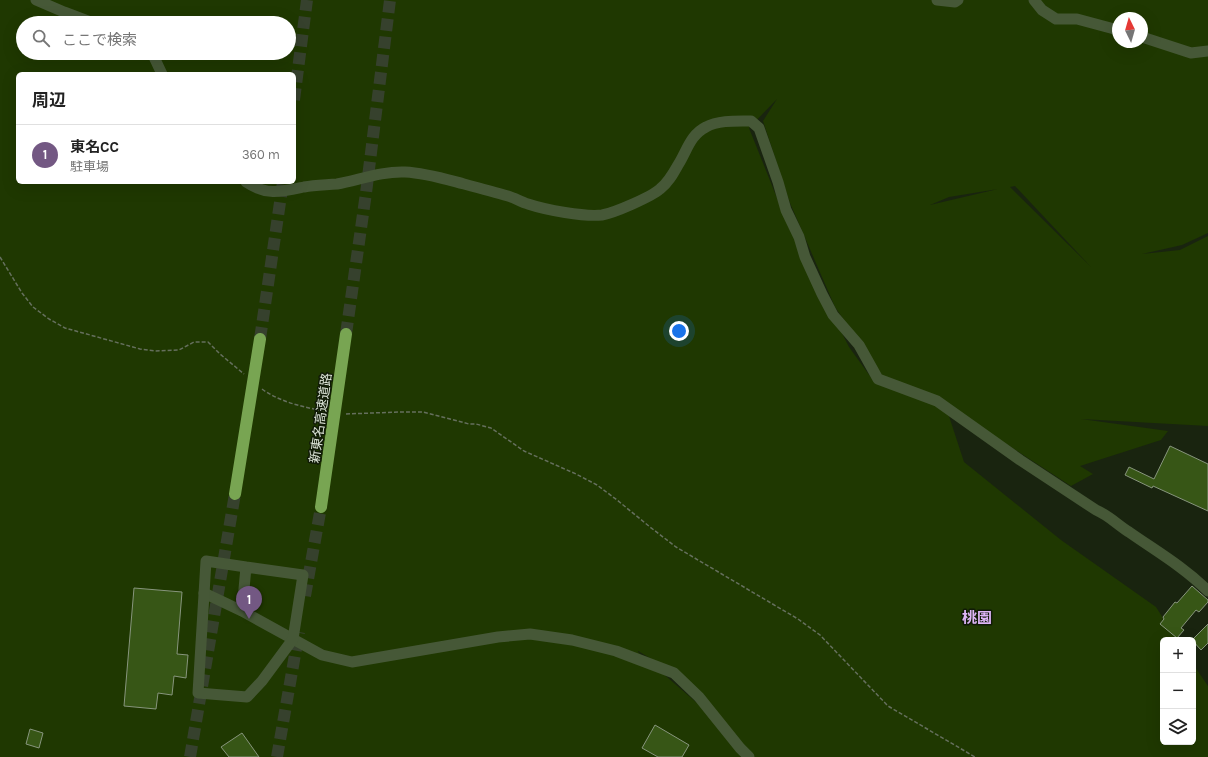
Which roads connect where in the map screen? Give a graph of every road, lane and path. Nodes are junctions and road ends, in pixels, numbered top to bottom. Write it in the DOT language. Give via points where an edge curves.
graph roads {
  1 [pos="36,0"];
  2 [pos="937,0"];
  3 [pos="958,0"];
  4 [pos="1034,0"];
  5 [pos="75,16"];
  6 [pos="1112,28"];
  7 [pos="1148,39"];
  8 [pos="1208,51"];
  9 [pos="155,60"];
  10 [pos="161,72"];
  11 [pos="249,184"];
  12 [pos="0,257"];
  13 [pos="346,334"];
  14 [pos="260,339"];
  15 [pos="247,376"];
  16 [pos="258,386"];
  17 [pos="326,412"];
  18 [pos="345,414"];
  19 [pos="235,494"];
  20 [pos="320,507"];
  21 [pos="246,567"];
  22 [pos="1208,591"];
  23 [pos="204,593"];
  24 [pos="242,611"];
  25 [pos="293,639"];
  26 [pos="749,757"];
  27 [pos="975,757"];
  1 -- 5 [label="street"];
  2 -- 3 [label="street"];
  4 -- 6 [label="street" via="1042,10 1056,19 1077,19"];
  7 -- 8 [label="street" via="1191,53"];
  9 -- 10 [label="street"];
  11 -- 22 [label="street" via="267,191 286,192 378,174 404,172 426,174 555,211 603,215 659,190 668,181 697,132 707,126 728,121 751,121 759,128 786,210 822,294 833,315 859,345 878,379 937,401 1179,566"];
  12 -- 15 [label="path" via="33,307 65,328 155,351 179,350 194,342 208,342"];
  13 -- 20 [label="highway, 新東名高速道路, bridge"];
  14 -- 19 [label="highway, bridge"];
  16 -- 17 [label="path" via="281,400"];
  18 -- 27 [label="path" via="423,412 491,428 524,451 597,485 676,548 798,619 820,635 888,706"];
  21 -- 23 [label="street" via="206,561"];
  21 -- 24 [label="street"];
  21 -- 25 [label="street" via="303,575"];
  23 -- 24 [label="street"];
  23 -- 25 [label="street" via="198,693 247,696 262,681"];
  24 -- 25 [label="street"];
  25 -- 26 [label="street" via="322,655 352,662 498,637 530,634 572,640 616,651 674,673 699,697"];
}
